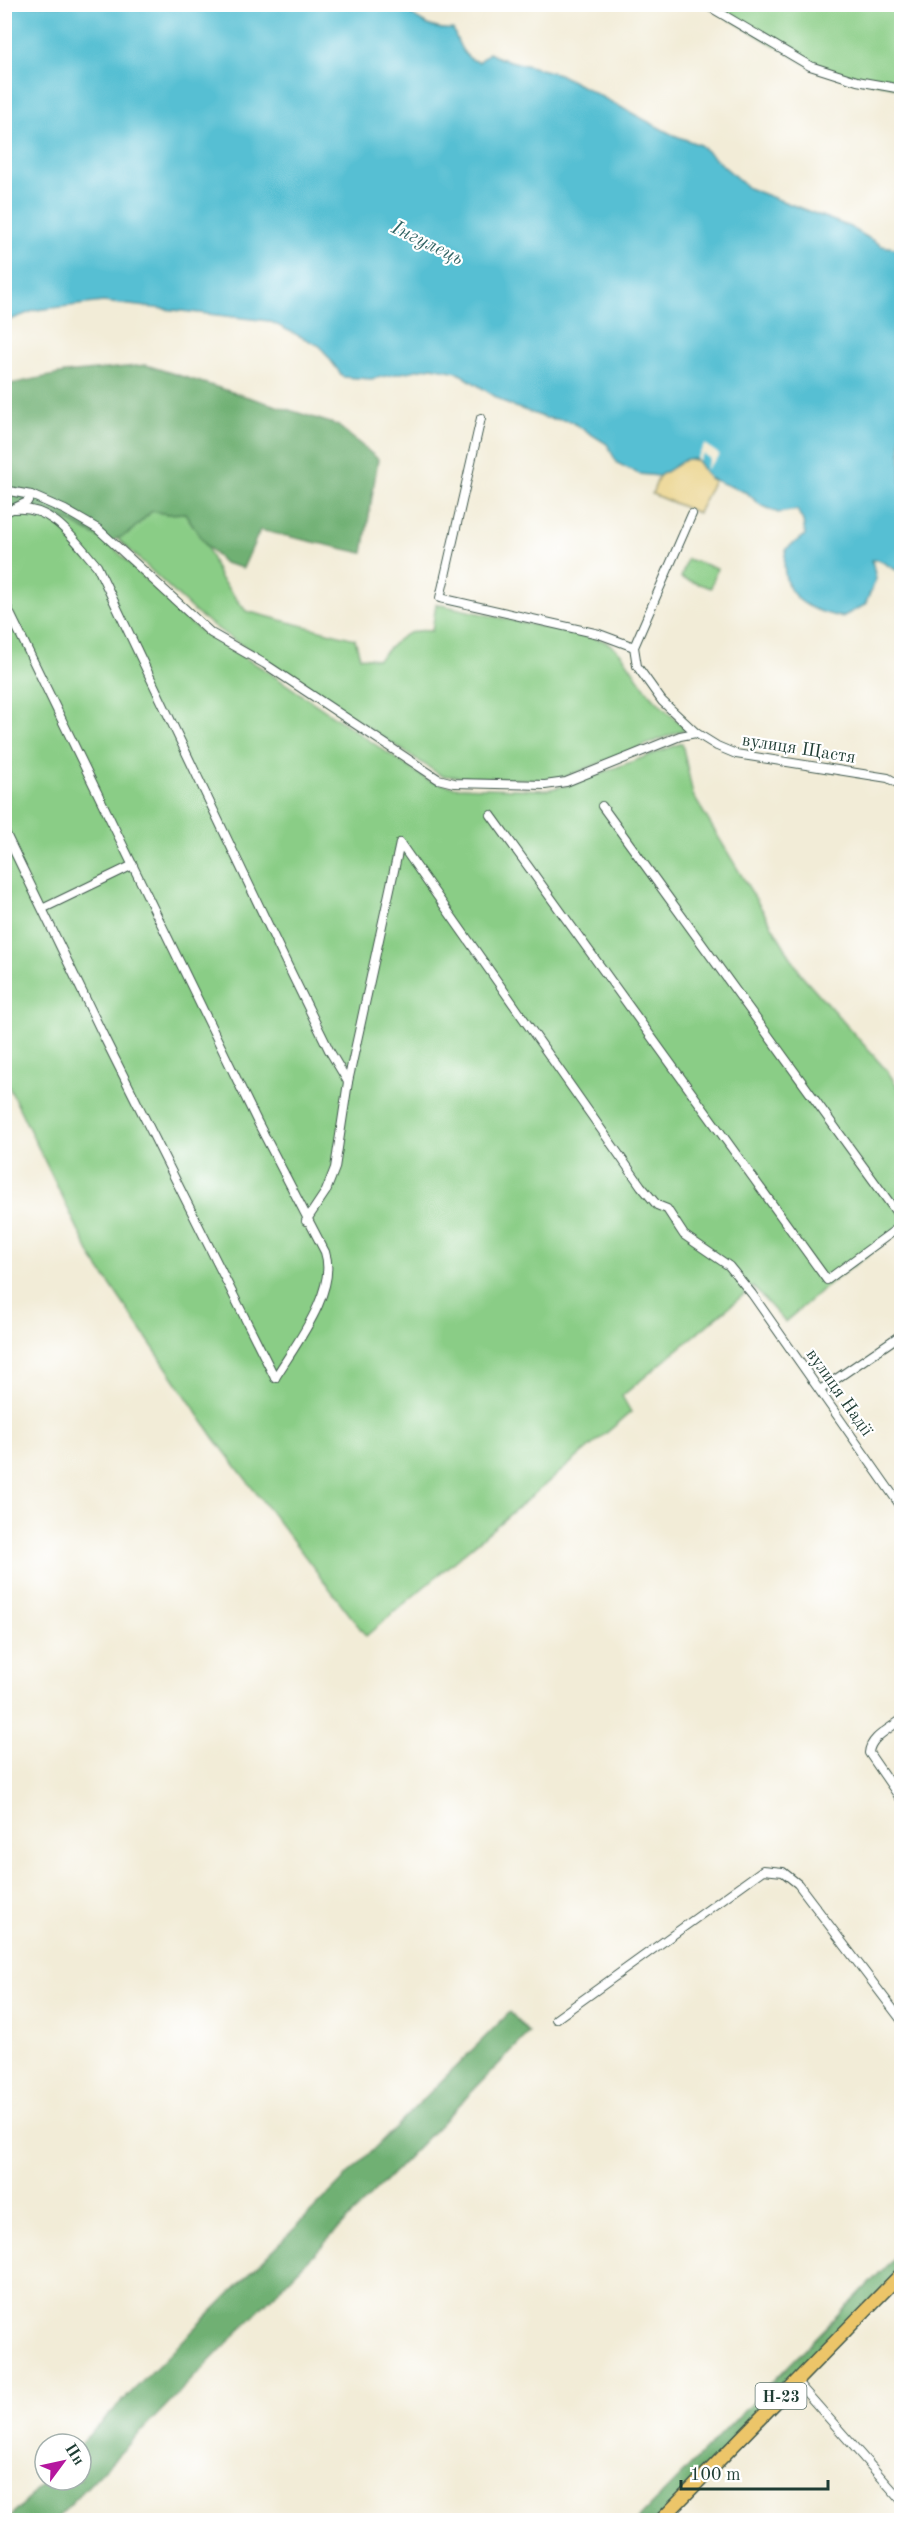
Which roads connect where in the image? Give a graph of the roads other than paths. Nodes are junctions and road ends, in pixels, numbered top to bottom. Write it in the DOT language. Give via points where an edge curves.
graph roads {
  1 [pos="705,4"];
  2 [pos="902,89"];
  3 [pos="482,418"];
  4 [pos="4,490"];
  5 [pos="31,495"];
  6 [pos="15,509"];
  7 [pos="4,513"];
  8 [pos="692,514"];
  9 [pos="4,600"];
  10 [pos="634,647"];
  11 [pos="696,733"];
  12 [pos="902,786"];
  13 [pos="602,806"];
  14 [pos="491,815"];
  15 [pos="4,830"];
  16 [pos="133,865"];
  17 [pos="44,908"];
  18 [pos="348,1082"];
  19 [pos="306,1221"];
  20 [pos="902,1222"];
  21 [pos="902,1334"];
  22 [pos="820,1390"];
  23 [pos="902,1508"];
  24 [pos="902,1719"];
  25 [pos="902,1801"];
  26 [pos="556,2019"];
  27 [pos="902,2021"];
  28 [pos="902,2273"];
  29 [pos="796,2381"];
  30 [pos="902,2501"];
  31 [pos="661,2520"];
  1 -- 2 [label="street" via="810,66 857,81"];
  3 -- 10 [label="street" via="440,597 599,633"];
  4 -- 5 [label="street"];
  5 -- 6 [label="street"];
  5 -- 11 [label="street" via="98,529 211,633 265,664 438,780 545,785 566,782"];
  6 -- 7 [label="street"];
  6 -- 18 [label="street" via="29,508 62,524 97,566 283,956"];
  8 -- 10 [label="street"];
  9 -- 16 [label="street"];
  10 -- 11 [label="street, вулиця Щастя" via="637,666 648,683"];
  11 -- 12 [label="street, вулиця Щастя" via="736,754 888,778"];
  13 -- 20 [label="street"];
  14 -- 20 [label="street" via="827,1280"];
  15 -- 17 [label="street"];
  16 -- 17 [label="street"];
  16 -- 19 [label="street"];
  17 -- 19 [label="street" via="274,1378 328,1283 327,1259"];
  18 -- 19 [label="street" via="335,1168 326,1191"];
  18 -- 22 [label="street, вулиця Надії" via="400,843 641,1186 657,1205 667,1209 684,1235 729,1266"];
  21 -- 22 [label="street"];
  22 -- 23 [label="street, вулиця Надії"];
  24 -- 25 [label="street" via="874,1739 869,1753"];
  26 -- 27 [label="street" via="763,1870 783,1872 798,1884"];
  28 -- 29 [label="main road, Н-23"];
  29 -- 30 [label="street"];
  29 -- 31 [label="main road, Н-23"];
}
